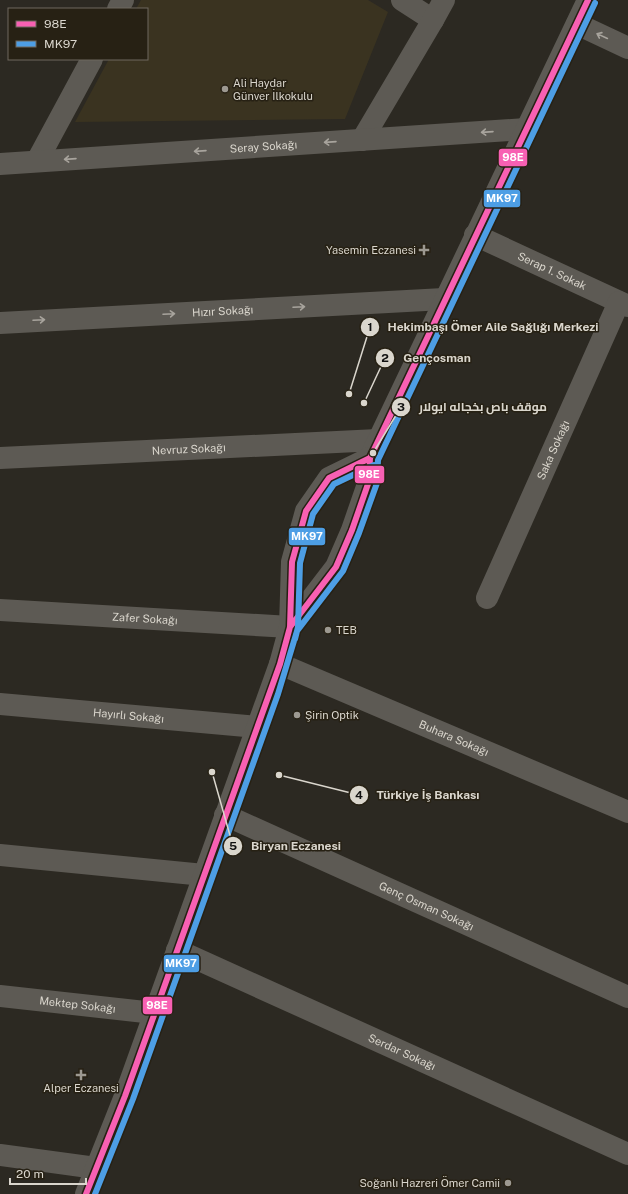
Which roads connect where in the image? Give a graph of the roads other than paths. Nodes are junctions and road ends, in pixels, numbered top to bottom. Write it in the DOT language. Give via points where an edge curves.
graph roads {
  1 [pos="402,0"];
  2 [pos="444,0"];
  3 [pos="588,0"];
  4 [pos="433,20"];
  5 [pos="577,24"];
  6 [pos="628,48"];
  7 [pos="91,60"];
  8 [pos="526,129"];
  9 [pos="362,140"];
  10 [pos="37,161"];
  11 [pos="0,164"];
  12 [pos="475,235"];
  13 [pos="444,299"];
  14 [pos="623,304"];
  15 [pos="0,322"];
  16 [pos="374,449"];
  17 [pos="0,458"];
  18 [pos="487,598"];
  19 [pos="0,610"];
  20 [pos="290,627"];
  21 [pos="280,664"];
  22 [pos="0,704"];
  23 [pos="257,727"];
  24 [pos="628,812"];
  25 [pos="225,815"];
  26 [pos="0,855"];
  27 [pos="204,875"];
  28 [pos="177,950"];
  29 [pos="0,996"];
  30 [pos="628,997"];
  31 [pos="154,1013"];
  32 [pos="628,1154"];
  33 [pos="0,1155"];
  34 [pos="96,1168"];
  35 [pos="86,1194"];
  1 -- 4 [label="street"];
  2 -- 4 [label="street"];
  3 -- 5 [label="street"];
  4 -- 9 [label="street"];
  6 -- 5 [label="street, one-way"];
  5 -- 8 [label="street"];
  7 -- 10 [label="street"];
  8 -- 9 [label="street, Seray Sokağı, one-way"];
  8 -- 12 [label="street"];
  9 -- 10 [label="street, Seray Sokağı, one-way"];
  10 -- 11 [label="street, Seray Sokağı"];
  12 -- 13 [label="street"];
  12 -- 14 [label="street, Serap 1. Sokak"];
  15 -- 13 [label="street, Hızır Sokağı, one-way"];
  13 -- 16 [label="street"];
  14 -- 18 [label="street, Saka Sokağı"];
  16 -- 17 [label="street, Nevruz Sokağı"];
  16 -- 20 [label="street" via="369,481 336,567"];
  16 -- 20 [label="street" via="329,478 306,511 292,562"];
  19 -- 20 [label="street, Zafer Sokağı"];
  20 -- 21 [label="street"];
  21 -- 23 [label="street"];
  21 -- 24 [label="street, Buhara Sokağı"];
  22 -- 23 [label="street, Hayırlı Sokağı"];
  23 -- 25 [label="street"];
  25 -- 27 [label="street"];
  25 -- 30 [label="street, Genç Osman Sokağı"];
  26 -- 27 [label="street"];
  27 -- 28 [label="street"];
  28 -- 31 [label="street"];
  28 -- 32 [label="street, Serdar Sokağı"];
  29 -- 31 [label="street, Mektep Sokağı"];
  31 -- 34 [label="street"];
  33 -- 34 [label="street"];
  34 -- 35 [label="street"];
}
